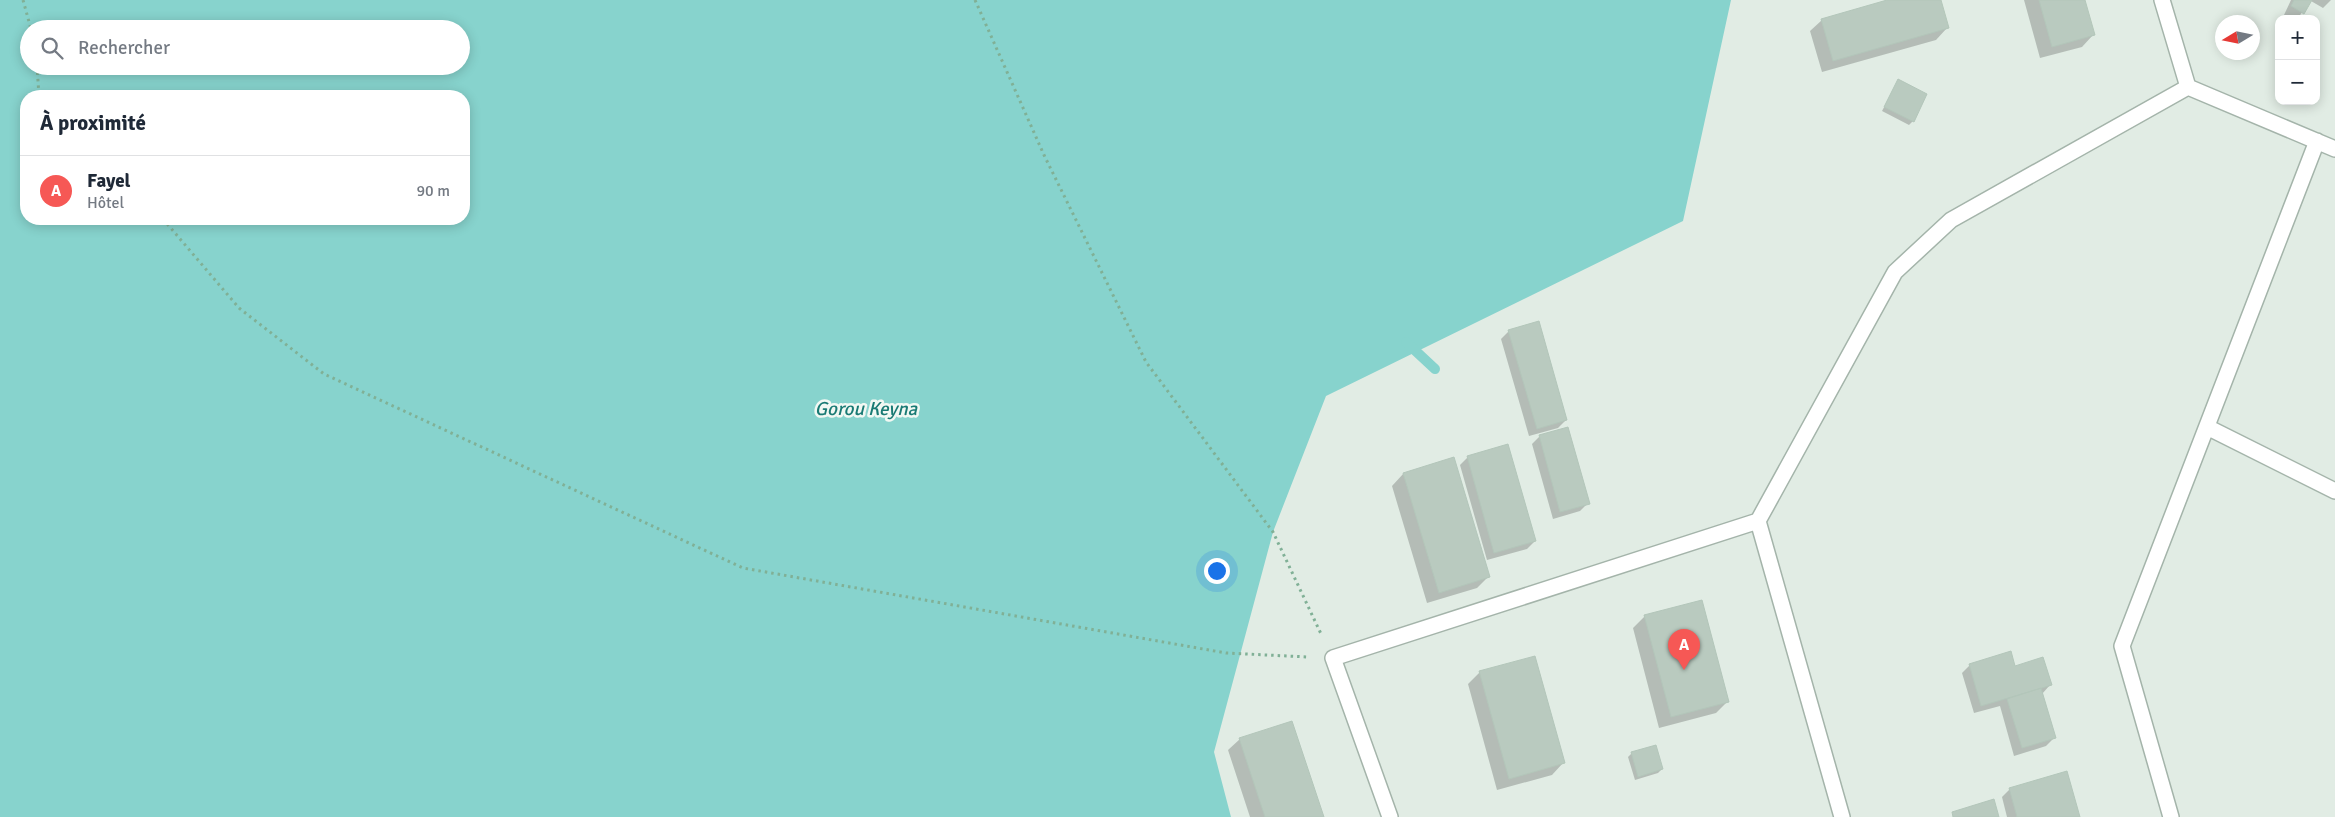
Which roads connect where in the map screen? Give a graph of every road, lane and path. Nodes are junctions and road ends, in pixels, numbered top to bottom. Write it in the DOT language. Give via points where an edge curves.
graph roads {
  1 [pos="23,0"];
  2 [pos="975,0"];
  3 [pos="2162,0"];
  4 [pos="29,20"];
  5 [pos="38,75"];
  6 [pos="2188,87"];
  7 [pos="39,90"];
  8 [pos="2317,141"];
  9 [pos="2335,149"];
  10 [pos="167,225"];
  11 [pos="2207,427"];
  12 [pos="2335,491"];
  13 [pos="1758,521"];
  14 [pos="1333,658"];
  15 [pos="1390,817"];
  16 [pos="1842,817"];
  17 [pos="2170,817"];
  1 -- 4 [label="path"];
  2 -- 14 [label="path" via="1044,155 1146,362 1273,532"];
  3 -- 6 [label="street"];
  5 -- 7 [label="path"];
  6 -- 8 [label="street"];
  6 -- 13 [label="street" via="1951,220 1895,272"];
  8 -- 9 [label="street"];
  8 -- 11 [label="street"];
  10 -- 14 [label="path" via="239,308 324,374 743,568 1226,653"];
  11 -- 12 [label="street"];
  11 -- 17 [label="street" via="2122,646"];
  13 -- 14 [label="street"];
  13 -- 16 [label="street"];
  14 -- 15 [label="street"];
}
